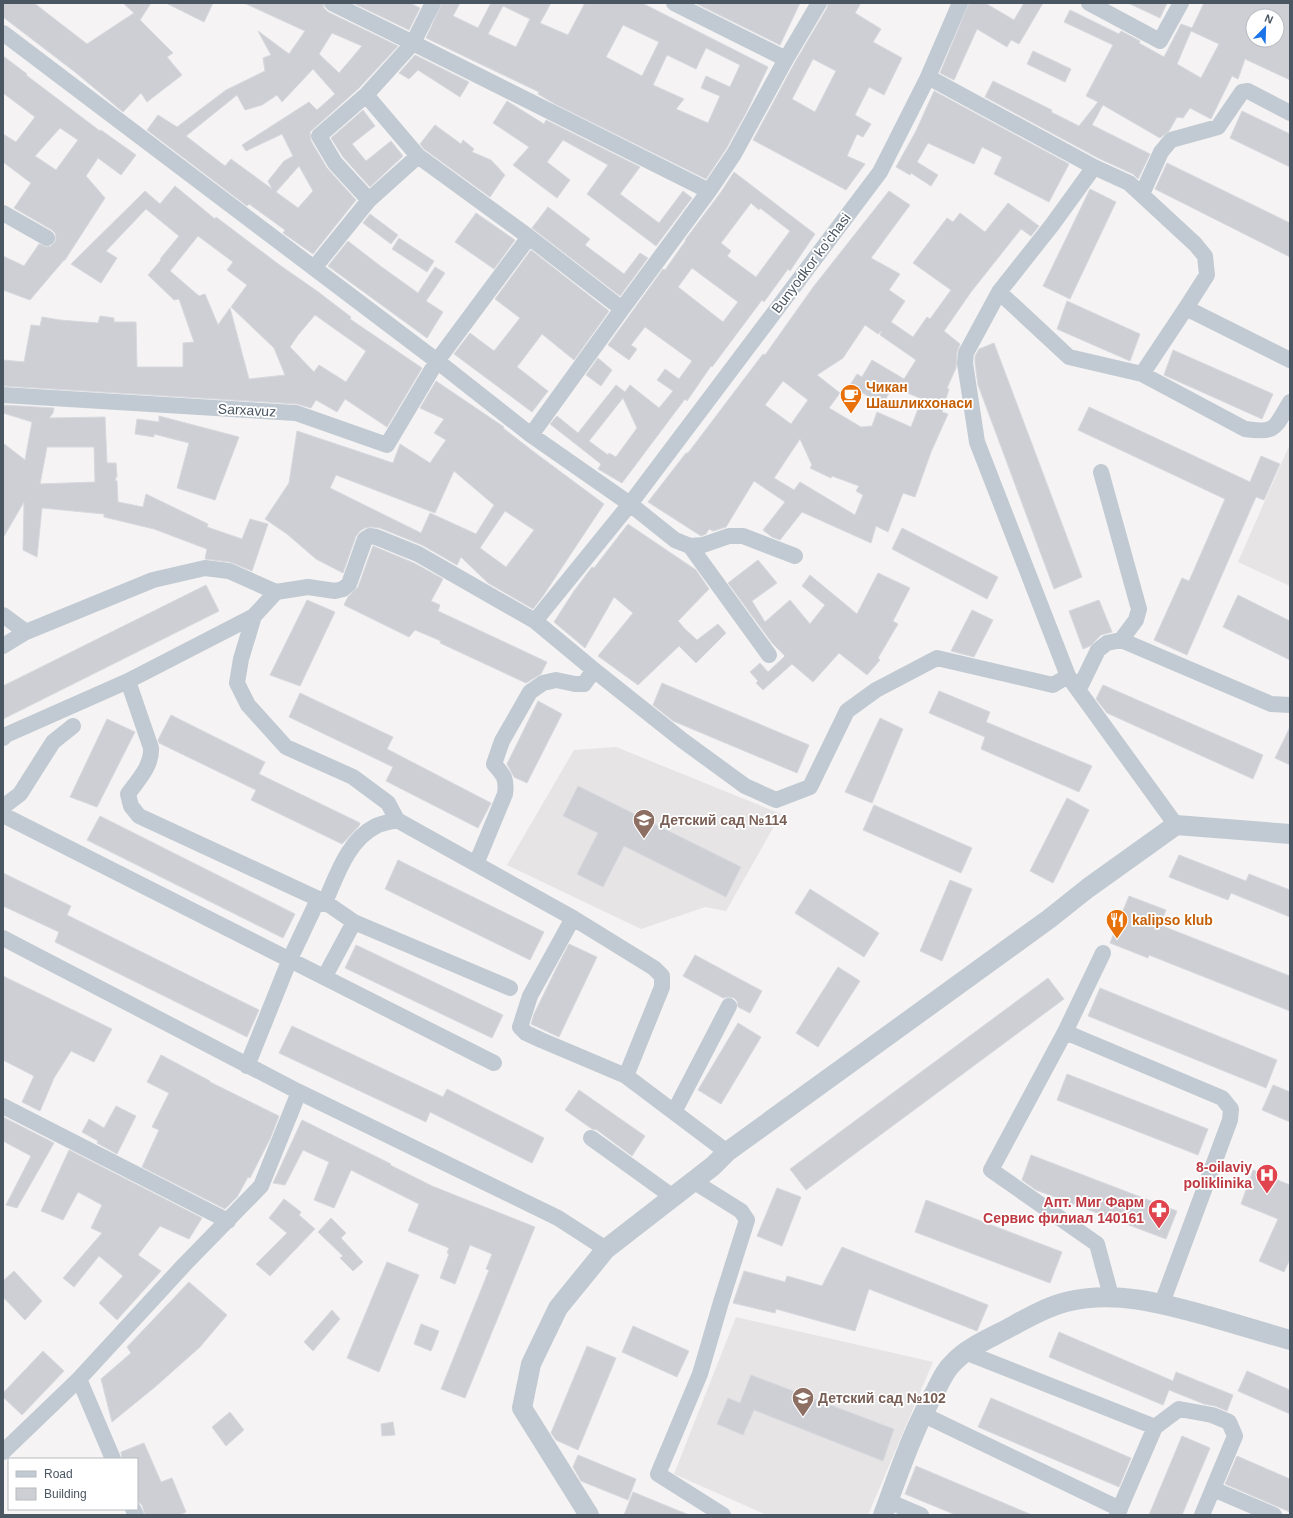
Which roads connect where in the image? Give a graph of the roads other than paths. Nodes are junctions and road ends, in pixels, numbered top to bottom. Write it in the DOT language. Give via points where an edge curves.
graph roads {
  1 [pos="332,3"];
  2 [pos="434,3"];
  3 [pos="674,3"];
  4 [pos="819,3"];
  5 [pos="960,3"];
  6 [pos="1089,3"];
  7 [pos="1181,3"];
  8 [pos="3,33"];
  9 [pos="413,43"];
  10 [pos="786,59"];
  11 [pos="928,76"];
  12 [pos="366,95"];
  13 [pos="1290,113"];
  14 [pos="418,156"];
  15 [pos="1094,167"];
  16 [pos="709,191"];
  17 [pos="1142,194"];
  18 [pos="369,200"];
  19 [pos="3,213"];
  20 [pos="529,237"];
  21 [pos="47,238"];
  22 [pos="314,268"];
  23 [pos="999,292"];
  24 [pos="622,308"];
  25 [pos="1186,308"];
  26 [pos="1290,360"];
  27 [pos="437,361"];
  28 [pos="1142,374"];
  29 [pos="3,395"];
  30 [pos="1290,402"];
  31 [pos="531,435"];
  32 [pos="1101,472"];
  33 [pos="630,504"];
  34 [pos="690,546"];
  35 [pos="796,556"];
  36 [pos="276,592"];
  37 [pos="3,615"];
  38 [pos="254,616"];
  39 [pos="535,621"];
  40 [pos="26,632"];
  41 [pos="1121,640"];
  42 [pos="3,646"];
  43 [pos="768,655"];
  44 [pos="594,670"];
  45 [pos="1068,676"];
  46 [pos="128,681"];
  47 [pos="1079,689"];
  48 [pos="1290,705"];
  49 [pos="73,726"];
  50 [pos="3,738"];
  51 [pos="3,807"];
  52 [pos="3,815"];
  53 [pos="396,820"];
  54 [pos="1176,825"];
  55 [pos="1290,834"];
  56 [pos="476,864"];
  57 [pos="325,902"];
  58 [pos="572,918"];
  59 [pos="354,922"];
  60 [pos="3,938"];
  61 [pos="1103,953"];
  62 [pos="290,959"];
  63 [pos="325,976"];
  64 [pos="510,988"];
  65 [pos="729,1006"];
  66 [pos="1065,1032"];
  67 [pos="494,1063"];
  68 [pos="247,1066"];
  69 [pos="626,1076"];
  70 [pos="299,1092"];
  71 [pos="3,1106"];
  72 [pos="674,1112"];
  73 [pos="591,1138"];
  74 [pos="727,1152"];
  75 [pos="694,1181"];
  76 [pos="672,1197"];
  77 [pos="228,1221"];
  78 [pos="606,1250"];
  79 [pos="1111,1296"];
  80 [pos="1162,1303"];
  81 [pos="1290,1340"];
  82 [pos="965,1352"];
  83 [pos="79,1379"];
  84 [pos="922,1414"];
  85 [pos="1155,1426"];
  86 [pos="5,1446"];
  87 [pos="113,1458"];
  88 [pos="1213,1489"];
  89 [pos="885,1508"];
  90 [pos="1119,1512"];
  91 [pos="589,1515"];
  92 [pos="723,1515"];
  93 [pos="921,1515"];
  94 [pos="1202,1515"];
  95 [pos="1274,1515"];
  1 -- 9 [label="street"];
  2 -- 9 [label="street"];
  3 -- 10 [label="street"];
  4 -- 10 [label="street"];
  5 -- 11 [label="street, Bunyodkor ko'chasi"];
  6 -- 7 [label="street" via="1160,41"];
  8 -- 22 [label="street"];
  9 -- 12 [label="street"];
  9 -- 16 [label="street"];
  10 -- 16 [label="street" via="734,154"];
  11 -- 15 [label="street"];
  11 -- 33 [label="street, Bunyodkor ko'chasi" via="880,172"];
  12 -- 14 [label="street"];
  12 -- 18 [label="street" via="320,136 335,163"];
  13 -- 17 [label="street" via="1248,91 1242,92 1218,127 1171,140 1161,152"];
  14 -- 18 [label="street"];
  14 -- 20 [label="street"];
  15 -- 17 [label="street" via="1129,183"];
  15 -- 23 [label="street"];
  16 -- 24 [label="street"];
  17 -- 25 [label="street" via="1205,256 1206,275"];
  18 -- 22 [label="street"];
  19 -- 21 [label="street"];
  20 -- 24 [label="street"];
  20 -- 27 [label="street"];
  22 -- 27 [label="street"];
  23 -- 28 [label="street" via="1069,357"];
  23 -- 45 [label="street" via="966,353 965,363 977,442"];
  24 -- 31 [label="street"];
  25 -- 26 [label="street"];
  25 -- 28 [label="street"];
  27 -- 29 [label="street, Sarxavuz" via="387,445 296,413"];
  27 -- 31 [label="street"];
  28 -- 30 [label="street" via="1245,429 1262,432 1275,427"];
  31 -- 33 [label="street"];
  32 -- 41 [label="street" via="1139,610 1136,620"];
  33 -- 34 [label="street" via="675,540"];
  33 -- 39 [label="street, Bunyodkor ko'chasi"];
  34 -- 35 [label="street" via="703,545 729,536 743,536"];
  34 -- 43 [label="street"];
  36 -- 38 [label="street"];
  36 -- 39 [label="street" via="308,587 335,591 343,589 349,584 365,539 370,536 418,554"];
  36 -- 40 [label="street" via="229,572 205,568 153,580"];
  37 -- 40 [label="street"];
  38 -- 46 [label="street"];
  38 -- 53 [label="street" via="241,659 237,683 248,705 286,746 353,777 388,803"];
  39 -- 44 [label="street"];
  40 -- 42 [label="street"];
  41 -- 47 [label="street" via="1107,643 1098,650"];
  41 -- 48 [label="street" via="1271,704"];
  44 -- 45 [label="street" via="745,786 776,800 810,787 847,711 876,690 937,658 1053,685"];
  44 -- 56 [label="street" via="584,684 556,680 543,683 530,692 502,741 494,764 506,783 505,794"];
  45 -- 47 [label="street"];
  46 -- 50 [label="street"];
  46 -- 57 [label="street" via="152,756 150,763 128,794 131,806 138,816"];
  47 -- 54 [label="street"];
  49 -- 51 [label="street" via="53,742 20,794"];
  52 -- 62 [label="street"];
  53 -- 56 [label="street"];
  53 -- 57 [label="street" via="376,826 361,837 343,861"];
  54 -- 55 [label="street"];
  54 -- 74 [label="street"];
  56 -- 58 [label="street"];
  57 -- 59 [label="street"];
  57 -- 62 [label="street" via="315,906"];
  58 -- 69 [label="street" via="654,968 662,976 662,986"];
  58 -- 69 [label="street" via="530,996 520,1027 541,1040"];
  59 -- 63 [label="street"];
  59 -- 64 [label="street"];
  60 -- 68 [label="street"];
  61 -- 66 [label="street"];
  62 -- 63 [label="street"];
  62 -- 68 [label="street"];
  63 -- 67 [label="street"];
  65 -- 72 [label="street"];
  66 -- 79 [label="street" via="991,1170 1097,1244"];
  66 -- 80 [label="street" via="1222,1098 1231,1109 1230,1120"];
  68 -- 70 [label="street"];
  69 -- 72 [label="street"];
  70 -- 77 [label="street" via="261,1186"];
  70 -- 78 [label="street" via="558,1218"];
  71 -- 77 [label="street"];
  72 -- 74 [label="street"];
  73 -- 76 [label="street"];
  74 -- 75 [label="street"];
  75 -- 76 [label="street"];
  75 -- 92 [label="street" via="741,1210 747,1220 700,1374 658,1474"];
  76 -- 78 [label="street"];
  77 -- 83 [label="street"];
  78 -- 91 [label="street" via="558,1308 531,1364 522,1408"];
  79 -- 80 [label="street"];
  79 -- 82 [label="street" via="1064,1302"];
  80 -- 81 [label="street"];
  82 -- 84 [label="street" via="953,1362"];
  82 -- 85 [label="street"];
  83 -- 86 [label="street"];
  83 -- 87 [label="street"];
  84 -- 89 [label="street"];
  84 -- 90 [label="street"];
  85 -- 88 [label="street" via="1180,1409 1212,1415 1229,1422 1235,1436"];
  85 -- 90 [label="street"];
  88 -- 94 [label="street"];
  88 -- 95 [label="street"];
  89 -- 93 [label="street"];
}
